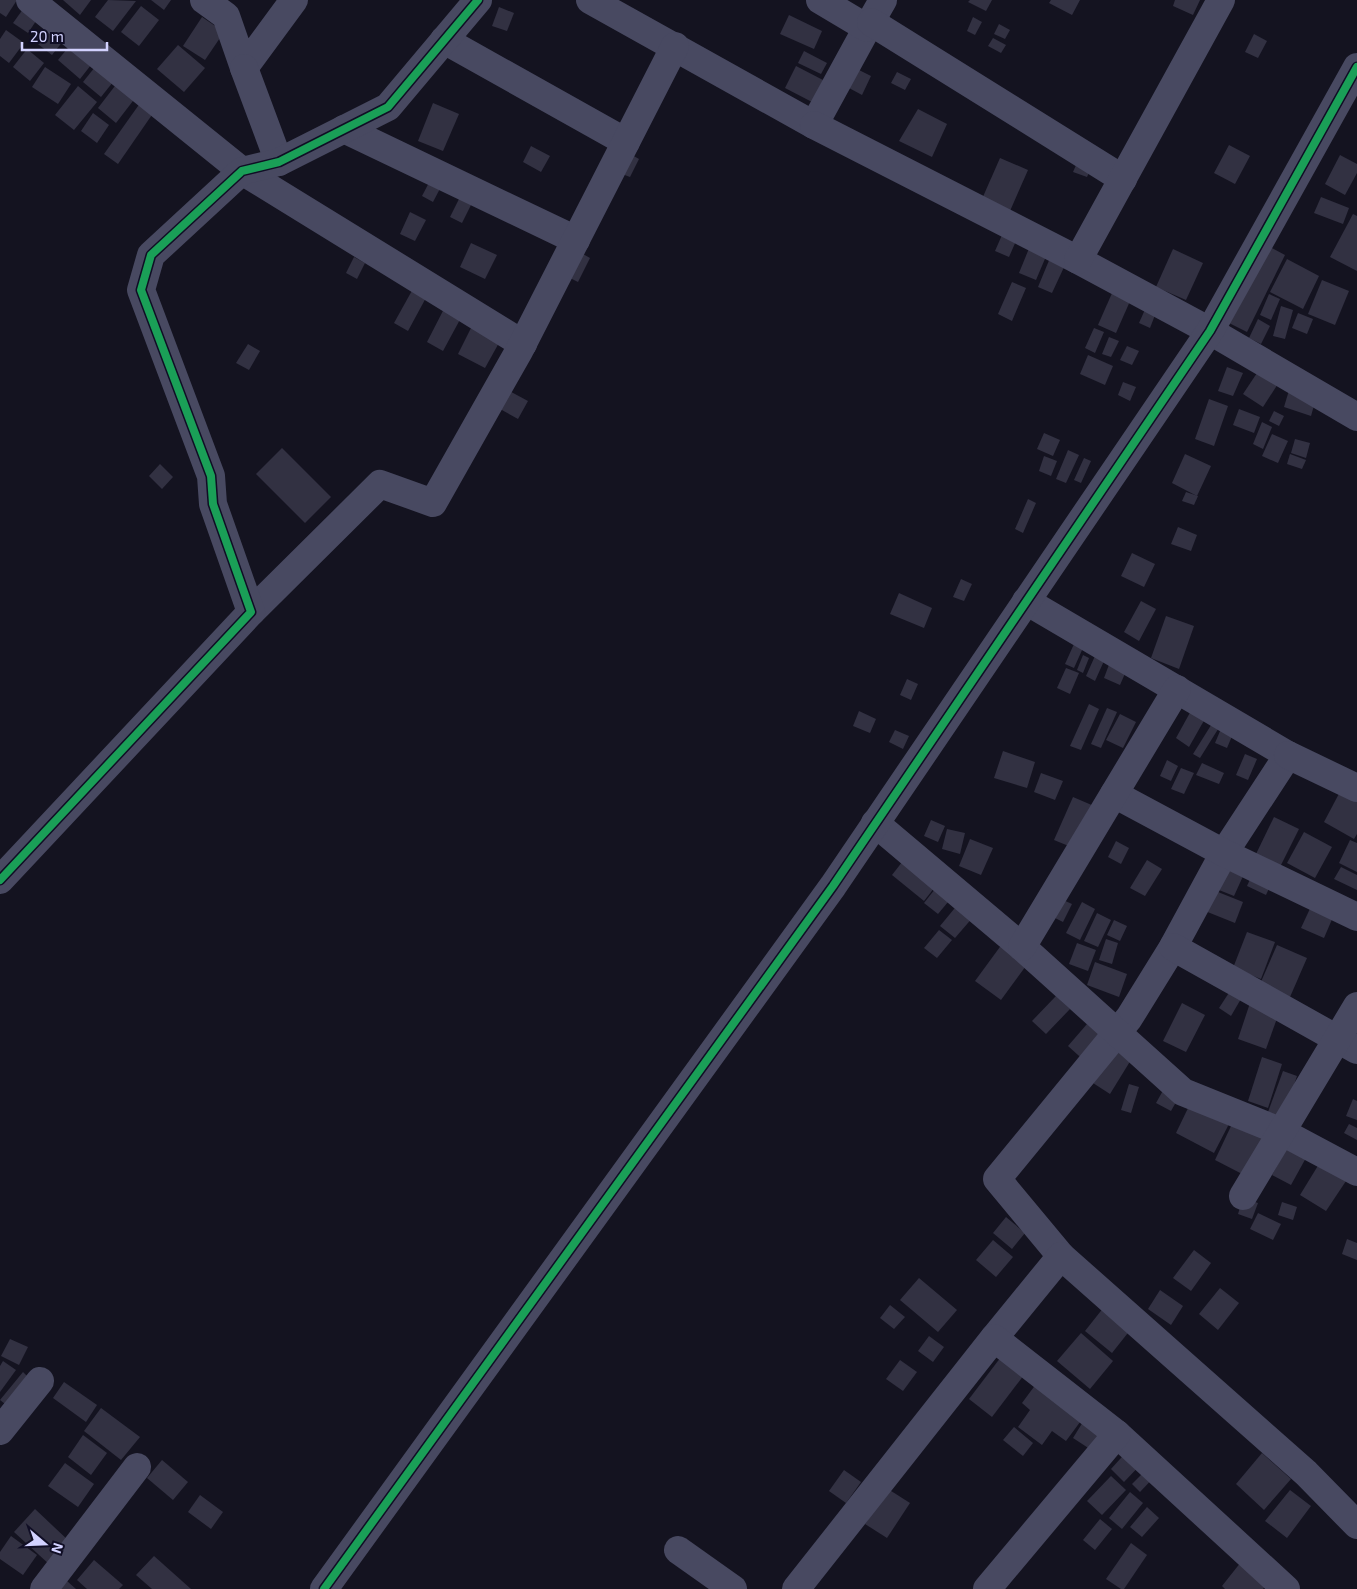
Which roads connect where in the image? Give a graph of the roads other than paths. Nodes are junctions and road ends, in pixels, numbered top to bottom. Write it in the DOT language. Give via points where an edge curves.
graph roads {
  1 [pos="30,0"];
  2 [pos="204,0"];
  3 [pos="294,0"];
  4 [pos="478,0"];
  5 [pos="590,0"];
  6 [pos="820,0"];
  7 [pos="1221,0"];
  8 [pos="874,17"];
  9 [pos="444,40"];
  10 [pos="675,46"];
  11 [pos="1357,67"];
  12 [pos="244,68"];
  13 [pos="814,125"];
  14 [pos="344,129"];
  15 [pos="626,142"];
  16 [pos="279,162"];
  17 [pos="242,171"];
  18 [pos="1122,179"];
  19 [pos="576,240"];
  20 [pos="1078,260"];
  21 [pos="1210,331"];
  22 [pos="523,344"];
  23 [pos="1357,417"];
  24 [pos="1026,601"];
  25 [pos="251,612"];
  26 [pos="1177,690"];
  27 [pos="1288,754"];
  28 [pos="1357,788"];
  29 [pos="1114,794"];
  30 [pos="875,824"];
  31 [pos="1224,853"];
  32 [pos="0,880"];
  33 [pos="1357,917"];
  34 [pos="1022,946"];
  35 [pos="1173,947"];
  36 [pos="1357,1006"];
  37 [pos="1119,1033"];
  38 [pos="1347,1045"];
  39 [pos="1282,1132"];
  40 [pos="1357,1172"];
  41 [pos="1243,1196"];
  42 [pos="1061,1256"];
  43 [pos="994,1338"];
  44 [pos="40,1381"];
  45 [pos="0,1431"];
  46 [pos="1117,1434"];
  47 [pos="137,1467"];
  48 [pos="1357,1524"];
  49 [pos="678,1550"];
  50 [pos="998,1585"];
  51 [pos="44,1589"];
  52 [pos="324,1589"];
  53 [pos="733,1589"];
  54 [pos="796,1589"];
  55 [pos="1286,1589"];
  1 -- 17 [label="street"];
  2 -- 12 [label="street" via="226,16"];
  3 -- 12 [label="street"];
  4 -- 9 [label="street"];
  5 -- 10 [label="street"];
  6 -- 8 [label="street"];
  7 -- 18 [label="street"];
  8 -- 13 [label="street"];
  8 -- 18 [label="street"];
  9 -- 14 [label="street" via="388,107"];
  9 -- 15 [label="street"];
  10 -- 13 [label="street"];
  10 -- 15 [label="street"];
  11 -- 21 [label="street"];
  12 -- 16 [label="street"];
  13 -- 20 [label="street"];
  14 -- 16 [label="street"];
  14 -- 19 [label="street"];
  15 -- 19 [label="street"];
  16 -- 17 [label="street"];
  17 -- 22 [label="street"];
  17 -- 25 [label="street" via="151,255 141,290 211,476 213,504"];
  18 -- 20 [label="street"];
  19 -- 22 [label="street"];
  20 -- 21 [label="street"];
  21 -- 23 [label="street"];
  21 -- 24 [label="street"];
  22 -- 25 [label="street" via="433,503 380,484"];
  24 -- 26 [label="street"];
  24 -- 30 [label="street"];
  25 -- 32 [label="street"];
  26 -- 27 [label="street"];
  26 -- 29 [label="street"];
  27 -- 28 [label="street"];
  27 -- 31 [label="street"];
  29 -- 31 [label="street"];
  29 -- 34 [label="street"];
  30 -- 34 [label="street"];
  30 -- 52 [label="street"];
  31 -- 33 [label="street"];
  31 -- 35 [label="street"];
  34 -- 37 [label="street"];
  35 -- 37 [label="street"];
  35 -- 38 [label="street"];
  36 -- 38 [label="street"];
  37 -- 39 [label="street" via="1184,1092"];
  37 -- 42 [label="street" via="996,1179"];
  38 -- 39 [label="street"];
  39 -- 40 [label="street"];
  39 -- 41 [label="street"];
  42 -- 43 [label="street"];
  42 -- 48 [label="street" via="1306,1473"];
  43 -- 46 [label="street"];
  43 -- 54 [label="street"];
  44 -- 45 [label="street"];
  46 -- 50 [label="street"];
  46 -- 55 [label="street"];
  47 -- 51 [label="street"];
  49 -- 53 [label="street"];
}
